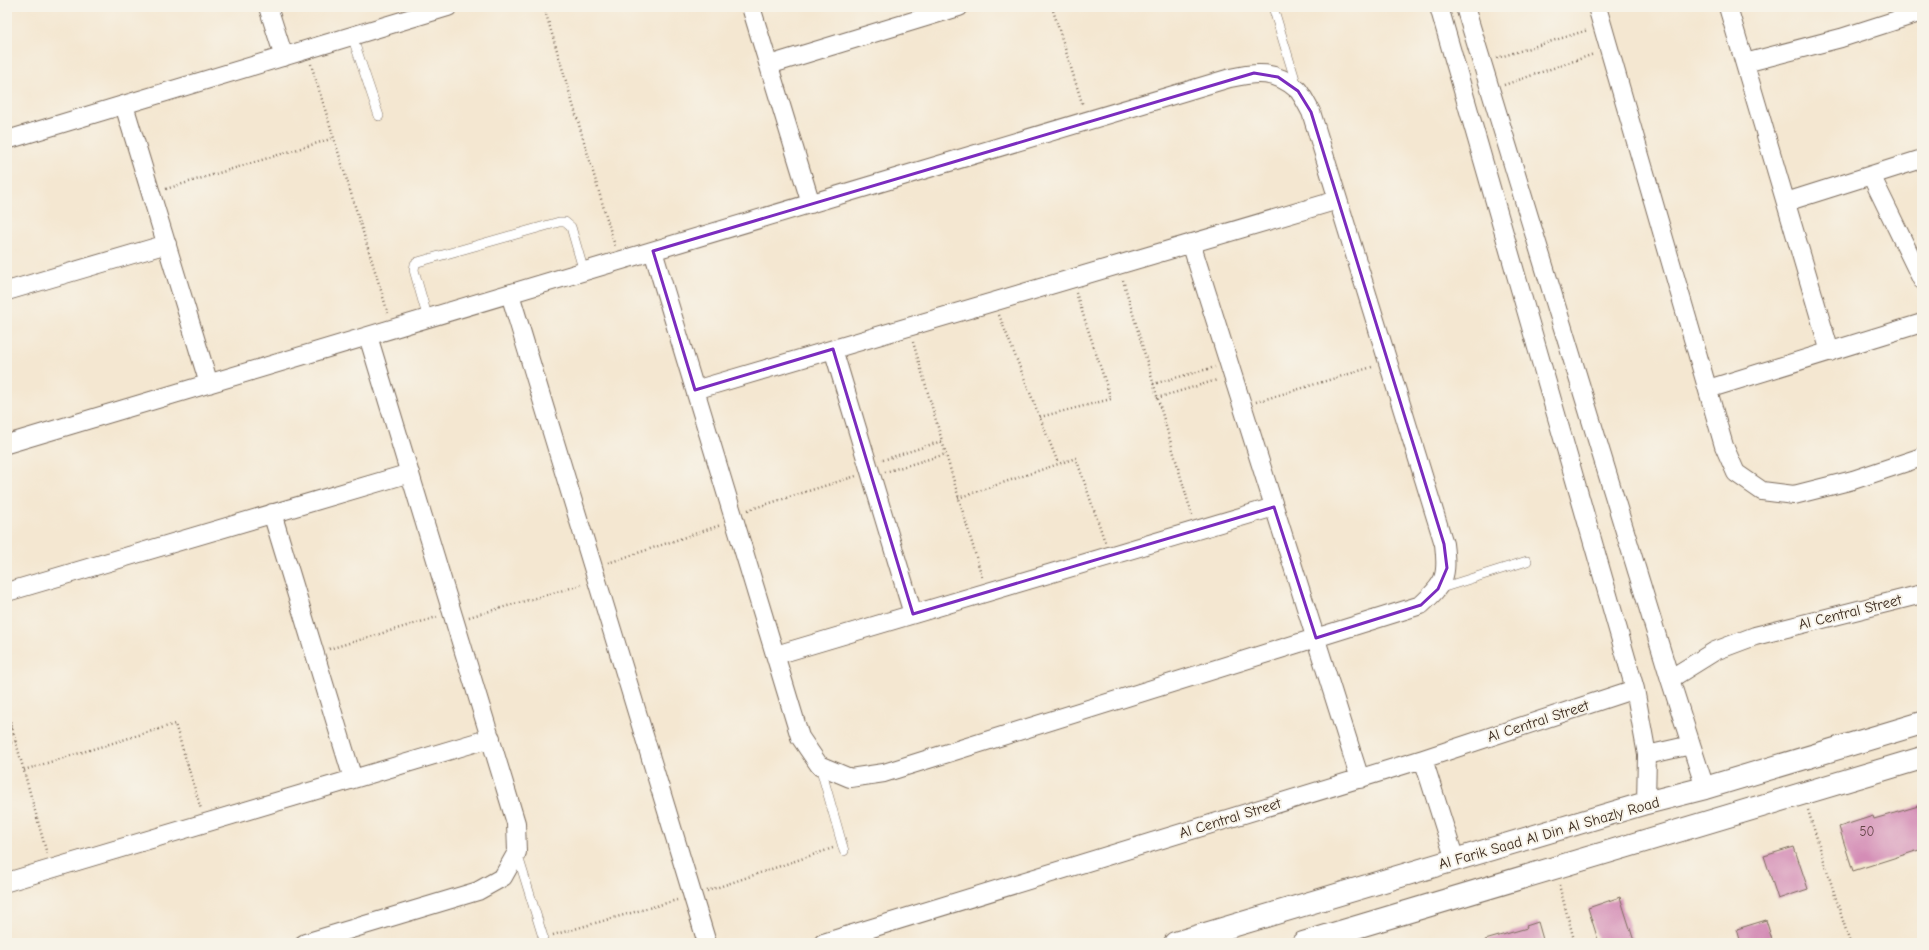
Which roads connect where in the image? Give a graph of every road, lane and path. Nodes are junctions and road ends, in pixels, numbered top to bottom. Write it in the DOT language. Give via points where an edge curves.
graph roads {
  1 [pos="268,7"];
  2 [pos="448,7"];
  3 [pos="544,7"];
  4 [pos="751,7"];
  5 [pos="959,7"];
  6 [pos="1052,7"];
  7 [pos="1273,7"];
  8 [pos="1439,7"];
  9 [pos="1465,7"];
  10 [pos="1597,7"];
  11 [pos="1728,7"];
  12 [pos="422,11"];
  13 [pos="1922,12"];
  14 [pos="1602,25"];
  15 [pos="352,36"];
  16 [pos="1609,49"];
  17 [pos="307,50"];
  18 [pos="284,57"];
  19 [pos="1482,63"];
  20 [pos="1745,63"];
  21 [pos="769,65"];
  22 [pos="1490,90"];
  23 [pos="1298,91"];
  24 [pos="124,105"];
  25 [pos="379,116"];
  26 [pos="1088,121"];
  27 [pos="334,138"];
  28 [pos="7,140"];
  29 [pos="1922,159"];
  30 [pos="1871,175"];
  31 [pos="151,193"];
  32 [pos="1338,200"];
  33 [pos="1786,202"];
  34 [pos="811,204"];
  35 [pos="1191,243"];
  36 [pos="167,244"];
  37 [pos="653,251"];
  38 [pos="619,262"];
  39 [pos="1118,265"];
  40 [pos="584,272"];
  41 [pos="1071,279"];
  42 [pos="1922,280"];
  43 [pos="7,291"];
  44 [pos="510,294"];
  45 [pos="994,302"];
  46 [pos="428,319"];
  47 [pos="1922,323"];
  48 [pos="908,327"];
  49 [pos="392,329"];
  50 [pos="368,336"];
  51 [pos="833,349"];
  52 [pos="1830,352"];
  53 [pos="1389,362"];
  54 [pos="1231,369"];
  55 [pos="209,384"];
  56 [pos="1153,384"];
  57 [pos="1708,389"];
  58 [pos="695,390"];
  59 [pos="1157,398"];
  60 [pos="1243,406"];
  61 [pos="1040,417"];
  62 [pos="942,441"];
  63 [pos="7,444"];
  64 [pos="946,454"];
  65 [pos="1922,458"];
  66 [pos="1058,464"];
  67 [pos="870,471"];
  68 [pos="410,472"];
  69 [pos="958,498"];
  70 [pos="1274,507"];
  71 [pos="272,513"];
  72 [pos="734,517"];
  73 [pos="1197,530"];
  74 [pos="1110,556"];
  75 [pos="1527,562"];
  76 [pos="595,574"];
  77 [pos="1438,589"];
  78 [pos="7,592"];
  79 [pos="987,593"];
  80 [pos="1922,594"];
  81 [pos="913,614"];
  82 [pos="454,617"];
  83 [pos="1316,638"];
  84 [pos="315,653"];
  85 [pos="776,655"];
  86 [pos="1670,679"];
  87 [pos="1635,689"];
  88 [pos="7,710"];
  89 [pos="1922,723"];
  90 [pos="12,728"];
  91 [pos="7,730"];
  92 [pos="491,738"];
  93 [pos="16,741"];
  94 [pos="7,744"];
  95 [pos="1691,745"];
  96 [pos="1847,745"];
  97 [pos="1647,755"];
  98 [pos="1922,758"];
  99 [pos="1423,759"];
  100 [pos="820,764"];
  101 [pos="1779,765"];
  102 [pos="24,770"];
  103 [pos="353,779"];
  104 [pos="1360,779"];
  105 [pos="1851,779"];
  106 [pos="1705,788"];
  107 [pos="1803,793"];
  108 [pos="1782,799"];
  109 [pos="1646,803"];
  110 [pos="205,823"];
  111 [pos="844,851"];
  112 [pos="517,852"];
  113 [pos="1456,860"];
  114 [pos="1555,868"];
  115 [pos="51,869"];
  116 [pos="7,882"];
  117 [pos="543,937"];
  118 [pos="1341,938"];
  119 [pos="305,943"];
  120 [pos="707,943"];
  121 [pos="822,943"];
  122 [pos="1175,943"];
  123 [pos="1303,943"];
  124 [pos="1575,943"];
  125 [pos="1850,943"];
  1 -- 18 [label="street"];
  2 -- 12 [label="street"];
  3 -- 38 [label="path"];
  4 -- 21 [label="street"];
  5 -- 21 [label="street"];
  6 -- 26 [label="path"];
  7 -- 23 [label="lane"];
  8 -- 87 [label="street"];
  9 -- 19 [label="street"];
  10 -- 14 [label="street"];
  11 -- 20 [label="street"];
  12 -- 15 [label="street"];
  13 -- 20 [label="street" via="1841,38"];
  14 -- 16 [label="street"];
  14 -- 19 [label="path"];
  15 -- 17 [label="street"];
  15 -- 25 [label="lane"];
  16 -- 22 [label="path"];
  16 -- 57 [label="street"];
  17 -- 18 [label="street"];
  17 -- 27 [label="path"];
  18 -- 24 [label="street"];
  19 -- 22 [label="street"];
  20 -- 33 [label="street"];
  21 -- 34 [label="street"];
  22 -- 86 [label="street"];
  23 -- 26 [label="street" via="1278,77 1254,73"];
  23 -- 32 [label="street" via="1311,112"];
  24 -- 28 [label="street"];
  24 -- 31 [label="street"];
  26 -- 34 [label="street"];
  27 -- 31 [label="path"];
  27 -- 49 [label="path"];
  29 -- 30 [label="street"];
  30 -- 33 [label="street"];
  30 -- 42 [label="street"];
  31 -- 36 [label="street"];
  32 -- 35 [label="street"];
  32 -- 53 [label="street"];
  33 -- 52 [label="street"];
  34 -- 37 [label="street"];
  35 -- 39 [label="street"];
  35 -- 54 [label="street"];
  36 -- 43 [label="street"];
  36 -- 55 [label="street"];
  37 -- 38 [label="street"];
  37 -- 58 [label="street"];
  38 -- 40 [label="street"];
  39 -- 41 [label="street"];
  39 -- 56 [label="path"];
  40 -- 44 [label="street"];
  40 -- 46 [label="lane" via="571,227 565,222 418,262 414,270"];
  41 -- 45 [label="street"];
  41 -- 61 [label="path" via="1111,399"];
  44 -- 46 [label="street"];
  44 -- 76 [label="street"];
  45 -- 48 [label="street"];
  45 -- 61 [label="path"];
  46 -- 49 [label="street"];
  47 -- 52 [label="street"];
  48 -- 51 [label="street"];
  48 -- 62 [label="path"];
  49 -- 50 [label="street"];
  50 -- 55 [label="street"];
  50 -- 68 [label="street"];
  51 -- 58 [label="street"];
  51 -- 67 [label="street"];
  52 -- 57 [label="street"];
  53 -- 60 [label="path"];
  53 -- 77 [label="street" via="1444,544 1447,568"];
  54 -- 56 [label="path"];
  54 -- 59 [label="path"];
  54 -- 60 [label="street"];
  55 -- 63 [label="street"];
  56 -- 59 [label="path"];
  57 -- 65 [label="street" via="1724,446 1736,473 1762,491 1794,495"];
  58 -- 72 [label="street"];
  59 -- 73 [label="path"];
  60 -- 70 [label="street"];
  61 -- 66 [label="path"];
  62 -- 64 [label="path"];
  62 -- 67 [label="path"];
  64 -- 67 [label="path"];
  64 -- 69 [label="path"];
  66 -- 69 [label="path"];
  66 -- 74 [label="path" via="1076,458"];
  67 -- 72 [label="path"];
  67 -- 81 [label="street"];
  68 -- 71 [label="street"];
  68 -- 82 [label="street"];
  69 -- 79 [label="path"];
  70 -- 73 [label="street"];
  70 -- 83 [label="street"];
  71 -- 78 [label="street"];
  71 -- 84 [label="street"];
  72 -- 76 [label="path"];
  72 -- 85 [label="street"];
  73 -- 74 [label="street"];
  74 -- 79 [label="street"];
  75 -- 77 [label="lane"];
  76 -- 82 [label="path"];
  76 -- 120 [label="street"];
  77 -- 83 [label="street" via="1420,605"];
  79 -- 81 [label="street"];
  80 -- 86 [label="street, Al Central Street" via="1755,636 1715,651"];
  81 -- 85 [label="street"];
  82 -- 84 [label="path"];
  82 -- 92 [label="street"];
  83 -- 100 [label="street" via="884,773 850,778"];
  83 -- 104 [label="street"];
  84 -- 103 [label="street"];
  85 -- 100 [label="street" via="800,737"];
  86 -- 95 [label="street"];
  87 -- 97 [label="street"];
  87 -- 99 [label="street, Al Central Street"];
  88 -- 90 [label="path"];
  89 -- 96 [label="street, Al Farik Saad Al Din Al Shazly Road"];
  90 -- 91 [label="path"];
  90 -- 93 [label="path"];
  92 -- 103 [label="street"];
  92 -- 112 [label="street" via="516,823"];
  93 -- 94 [label="path"];
  93 -- 102 [label="path"];
  95 -- 97 [label="street"];
  95 -- 106 [label="street"];
  96 -- 101 [label="street, Al Farik Saad Al Din Al Shazly Road"];
  96 -- 105 [label="street" via="1834,754 1831,763 1836,774"];
  97 -- 109 [label="street"];
  98 -- 105 [label="street"];
  99 -- 104 [label="street, Al Central Street"];
  99 -- 113 [label="street"];
  100 -- 111 [label="lane"];
  101 -- 106 [label="street, Al Farik Saad Al Din Al Shazly Road"];
  101 -- 108 [label="street" via="1793,773 1796,779 1796,785 1790,794"];
  102 -- 110 [label="path" via="175,724"];
  102 -- 115 [label="path"];
  103 -- 110 [label="street"];
  104 -- 121 [label="street, Al Central Street"];
  105 -- 107 [label="street"];
  106 -- 109 [label="street, Al Farik Saad Al Din Al Shazly Road"];
  107 -- 108 [label="street"];
  107 -- 125 [label="path"];
  108 -- 114 [label="street"];
  109 -- 113 [label="street, Al Farik Saad Al Din Al Shazly Road"];
  110 -- 115 [label="street"];
  112 -- 117 [label="lane"];
  112 -- 119 [label="street" via="502,877 478,891"];
  113 -- 122 [label="street, Al Farik Saad Al Din Al Shazly Road"];
  114 -- 118 [label="street"];
  114 -- 124 [label="path"];
  115 -- 116 [label="street"];
  118 -- 123 [label="street"];
}
